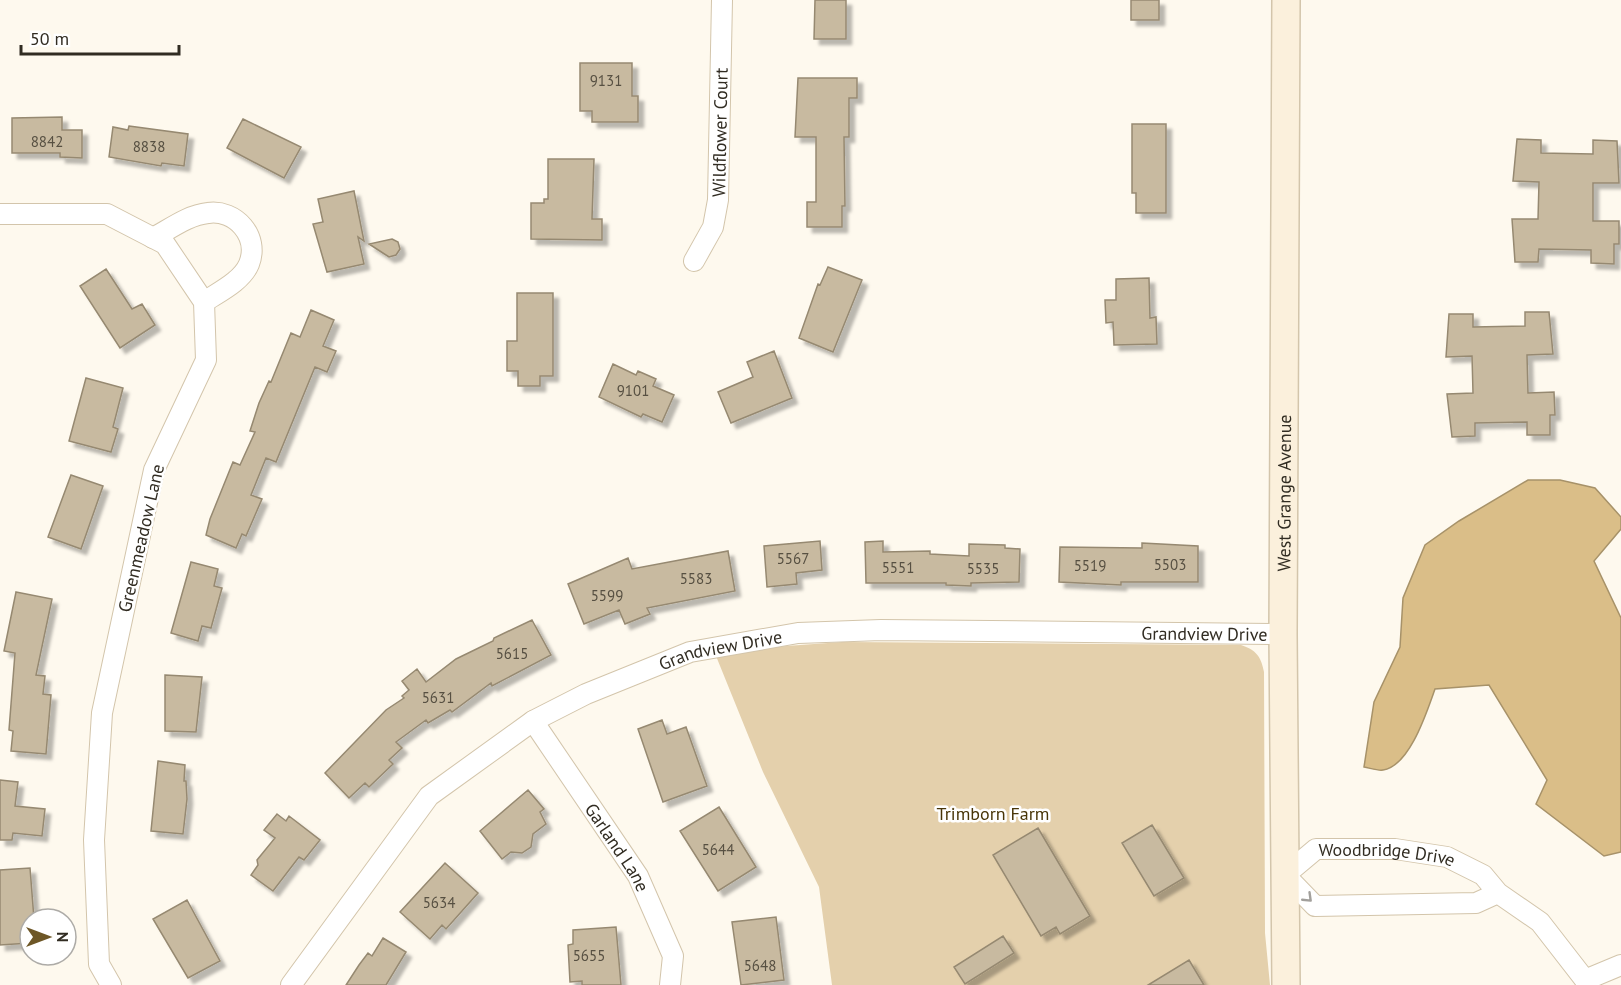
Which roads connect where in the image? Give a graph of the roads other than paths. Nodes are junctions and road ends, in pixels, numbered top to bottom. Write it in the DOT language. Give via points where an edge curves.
graph roads {
  1 [pos="722,0"];
  2 [pos="1286,0"];
  3 [pos="0,214"];
  4 [pos="153,238"];
  5 [pos="694,261"];
  6 [pos="204,302"];
  7 [pos="1283,634"];
  8 [pos="533,721"];
  9 [pos="1285,875"];
  10 [pos="1498,892"];
  11 [pos="1621,965"];
  12 [pos="1586,982"];
  13 [pos="111,985"];
  14 [pos="291,985"];
  15 [pos="670,985"];
  16 [pos="1286,985"];
  1 -- 5 [label="street, Wildflower Court" via="718,200 713,227"];
  2 -- 7 [label="street, West Grange Avenue"];
  3 -- 4 [label="street" via="107,214"];
  4 -- 6 [label="street" via="165,244"];
  4 -- 6 [label="street" via="194,216 208,213 225,213 248,233 249,264 234,282"];
  6 -- 13 [label="street, Greenmeadow Lane" via="206,360 154,470 102,713 94,840 99,964"];
  7 -- 8 [label="street, Grandview Drive" via="881,630 798,633 690,652 586,694"];
  7 -- 9 [label="street, West Grange Avenue"];
  8 -- 14 [label="street, Grandview Drive" via="429,796"];
  8 -- 15 [label="street, Garland Lane" via="638,876 674,956"];
  9 -- 10 [label="street, one-way" via="1315,906 1476,903"];
  9 -- 10 [label="street, Woodbridge Drive" via="1316,849 1395,849 1447,857 1483,874"];
  9 -- 16 [label="street, West Grange Avenue"];
  10 -- 12 [label="street, Woodbridge Drive" via="1540,922"];
  11 -- 12 [label="street, Woodbridge Drive"];
}
